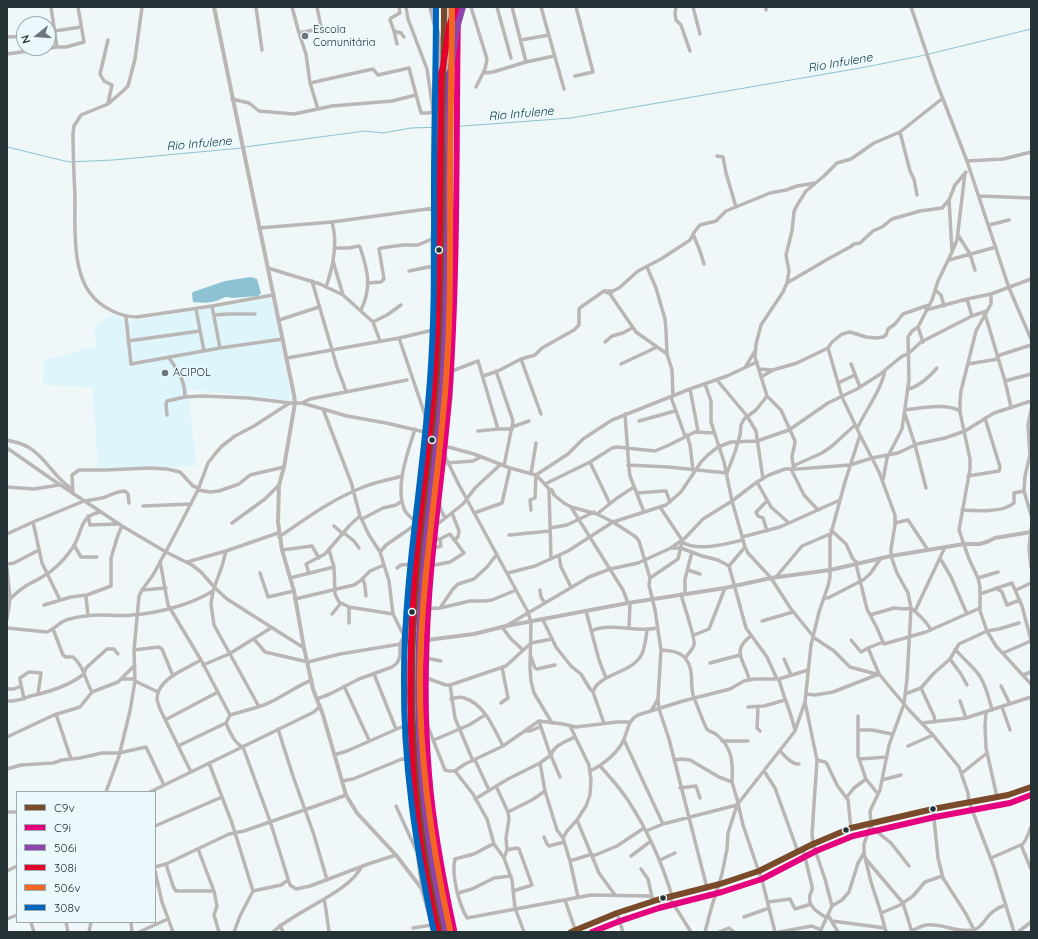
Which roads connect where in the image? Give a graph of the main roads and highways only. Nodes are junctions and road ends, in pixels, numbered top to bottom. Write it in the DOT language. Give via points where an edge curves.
graph roads {
  1 [pos="431,7"];
  2 [pos="444,7"];
  3 [pos="450,7"];
  4 [pos="463,7"];
  5 [pos="449,74"];
  6 [pos="444,122"];
  7 [pos="445,149"];
  8 [pos="426,524"];
  9 [pos="442,932"];
  10 [pos="446,932"];
  1 -- 6 [label="highway" via="438,36 441,110"];
  2 -- 6 [label="main road"];
  3 -- 5 [label="main road"];
  4 -- 5 [label="highway"];
  5 -- 6 [label="main road"];
  6 -- 7 [label="main road"];
  7 -- 8 [label="main road" via="446,313 437,444"];
  7 -- 8 [label="main road" via="441,323 436,414 429,433"];
  8 -- 9 [label="main road" via="413,642 413,722 421,822"];
  8 -- 10 [label="main road" via="418,652 419,751 426,821"];
}
